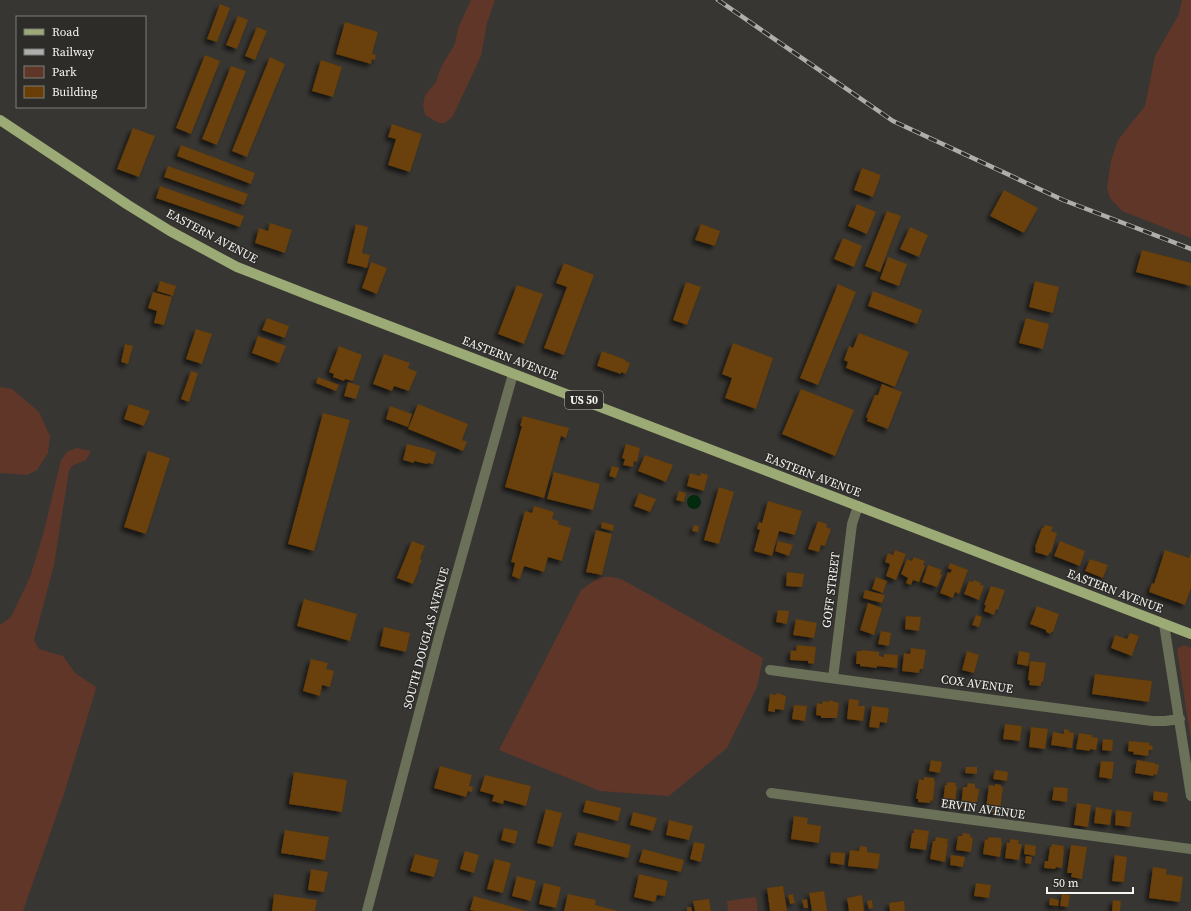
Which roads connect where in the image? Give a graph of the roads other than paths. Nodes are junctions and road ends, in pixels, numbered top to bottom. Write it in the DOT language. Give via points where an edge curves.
graph roads {
  1 [pos="0,120"];
  2 [pos="513,374"];
  3 [pos="858,506"];
  4 [pos="1164,624"];
  5 [pos="1191,634"];
  6 [pos="770,670"];
  7 [pos="833,678"];
  8 [pos="1180,719"];
  9 [pos="771,793"];
  10 [pos="1191,796"];
  11 [pos="1191,849"];
  12 [pos="367,911"];
  1 -- 2 [label="main road, EASTERN AVENUE / US 50" via="164,227 238,267"];
  2 -- 3 [label="main road, EASTERN AVENUE / US 50"];
  2 -- 12 [label="street, SOUTH DOUGLAS AVENUE"];
  3 -- 4 [label="main road, EASTERN AVENUE / US 50"];
  3 -- 7 [label="street, GOFF STREET" via="852,524"];
  4 -- 5 [label="main road, EASTERN AVENUE / US 50"];
  4 -- 8 [label="street"];
  6 -- 7 [label="street, COX AVENUE"];
  7 -- 8 [label="street, COX AVENUE" via="1152,721"];
  8 -- 10 [label="street"];
  9 -- 11 [label="street, ERVIN AVENUE"];
}
